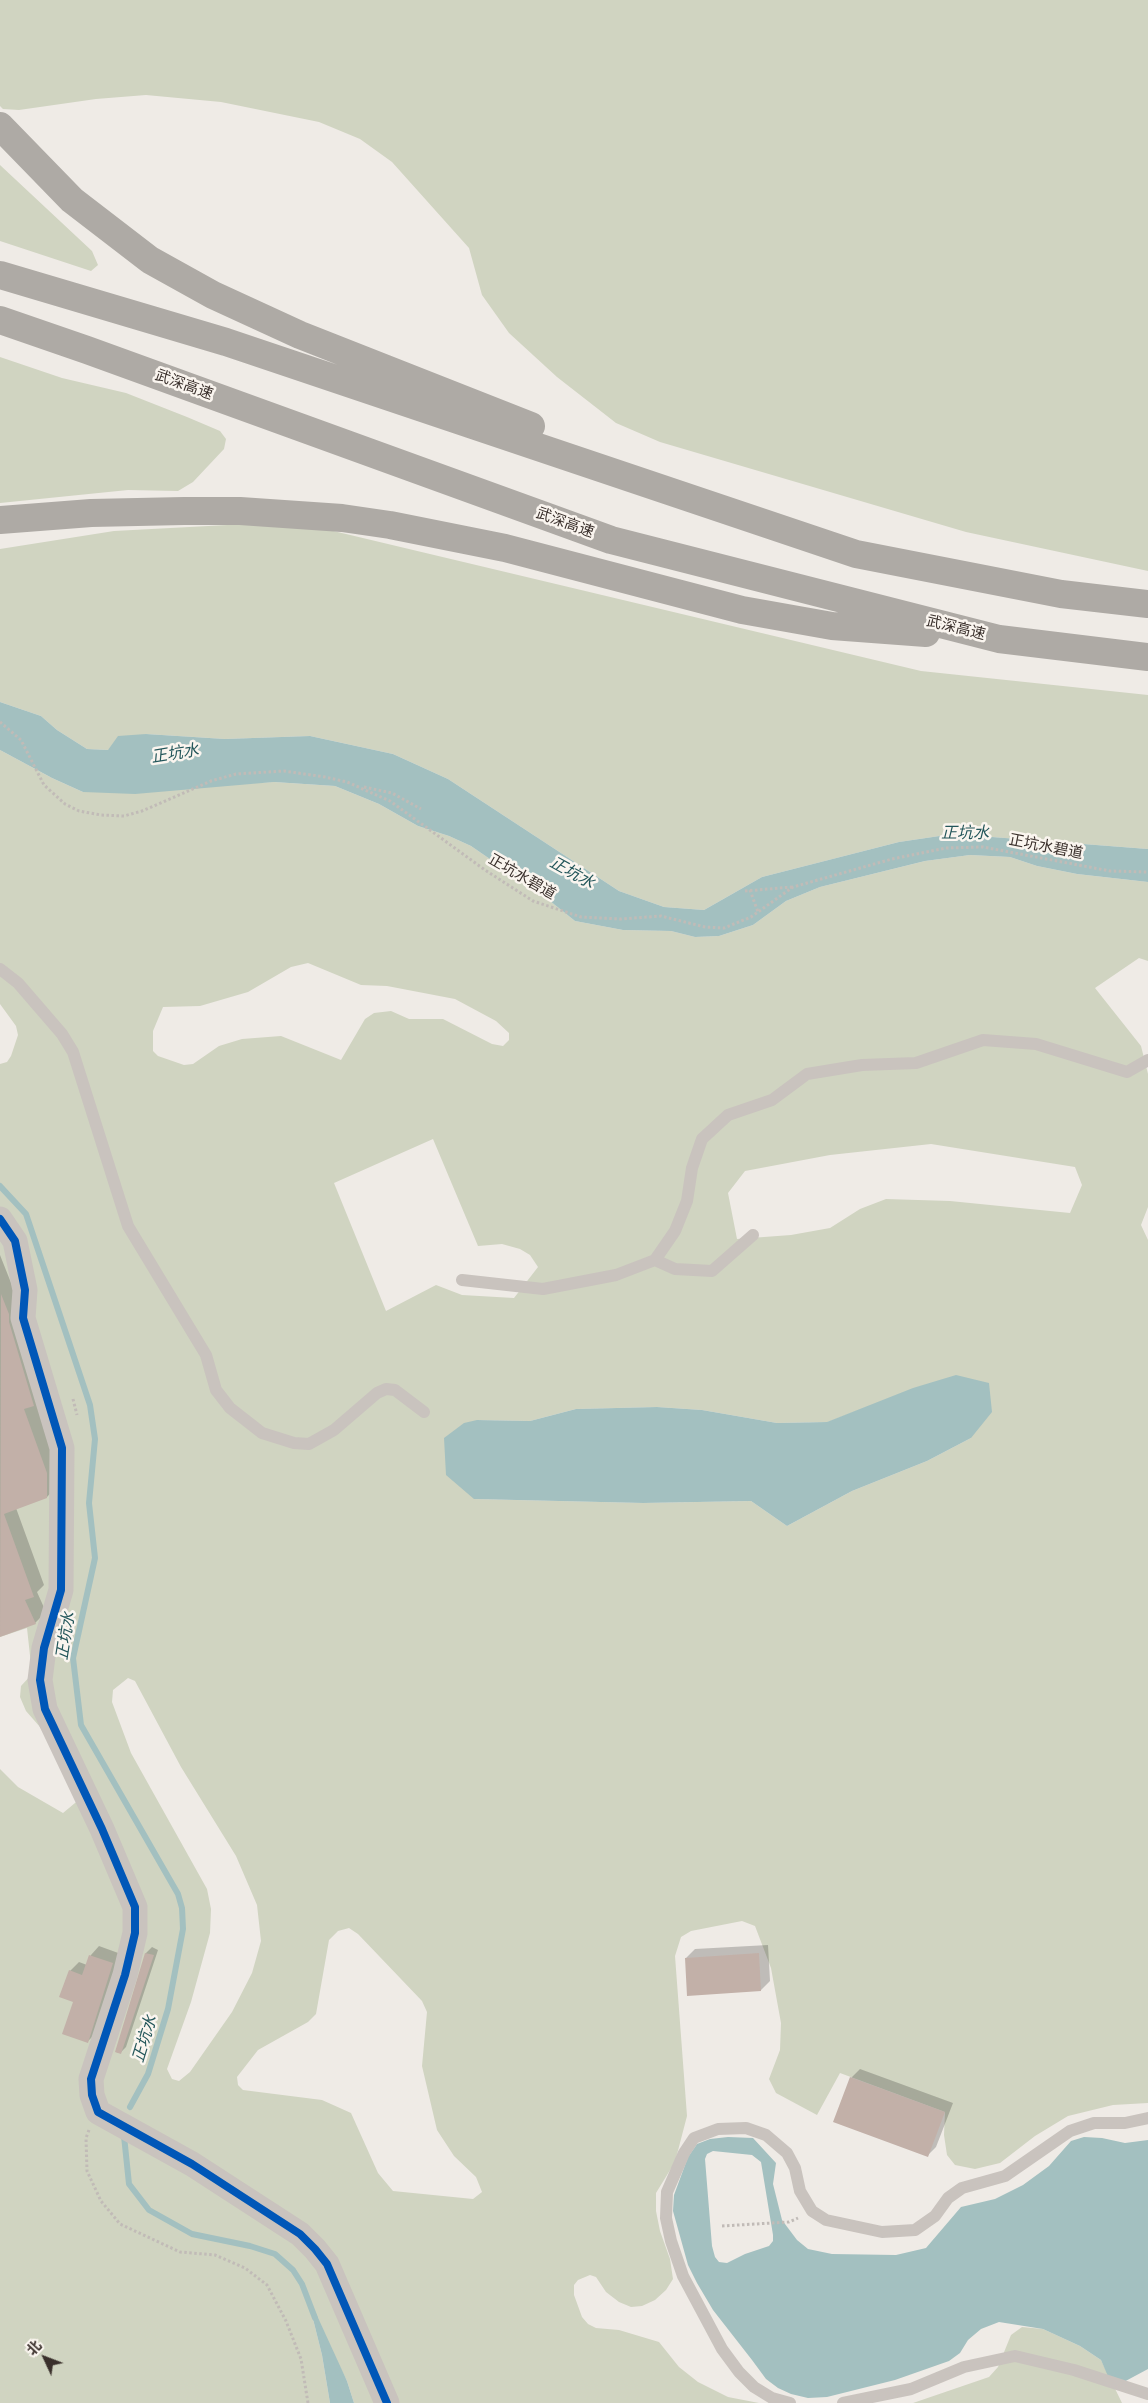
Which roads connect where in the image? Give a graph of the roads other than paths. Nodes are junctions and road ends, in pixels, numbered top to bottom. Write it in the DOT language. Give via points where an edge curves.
graph roads {
  1 [pos="0,126"];
  2 [pos="0,275"];
  3 [pos="0,320"];
  4 [pos="0,520"];
  5 [pos="856,554"];
  6 [pos="1148,604"];
  7 [pos="999,639"];
  8 [pos="1148,657"];
  9 [pos="0,969"];
  10 [pos="1148,1060"];
  11 [pos="0,1219"];
  12 [pos="753,1235"];
  13 [pos="655,1260"];
  14 [pos="462,1280"];
  15 [pos="424,1412"];
  16 [pos="1148,2118"];
  17 [pos="1148,2394"];
  18 [pos="387,2403"];
  19 [pos="790,2403"];
  20 [pos="843,2403"];
  1 -- 5 [label="highway" via="43,173 101,223 150,260 213,295 300,335"];
  2 -- 5 [label="highway" via="226,342"];
  3 -- 7 [label="highway, 武深高速" via="612,540"];
  4 -- 7 [label="highway" via="184,510 342,518 505,548 742,610 832,626"];
  5 -- 6 [label="highway" via="1061,594"];
  7 -- 8 [label="highway, 武深高速"];
  9 -- 15 [label="lane" via="62,1034 73,1052 128,1226 206,1355 216,1390 230,1408 262,1434 309,1444 334,1430 386,1389 395,1390"];
  10 -- 13 [label="lane" via="1127,1072 1036,1044 983,1040 916,1063 862,1065 807,1074 772,1100 728,1115 702,1139 675,1231"];
  11 -- 18 [label="street" via="15,1241 25,1290 23,1318 62,1448 61,1590 44,1648 40,1680 45,1709 135,1908 135,1933 125,1975 91,2079 92,2095 98,2112 192,2164 300,2234 315,2249 327,2264"];
  12 -- 13 [label="lane" via="712,1271 675,1269"];
  13 -- 14 [label="lane" via="616,1275 544,1289"];
  16 -- 19 [label="lane" via="1125,2123 1094,2123 1070,2131 1005,2176 962,2188 948,2198 934,2216 914,2230 882,2232 833,2222 812,2211 800,2191 795,2168 787,2153 766,2135 746,2128 718,2129 694,2138 667,2192 666,2218 683,2276 722,2349 739,2372 772,2398"];
  17 -- 20 [label="lane" via="1074,2370 1015,2356 964,2366 911,2389"];
}
